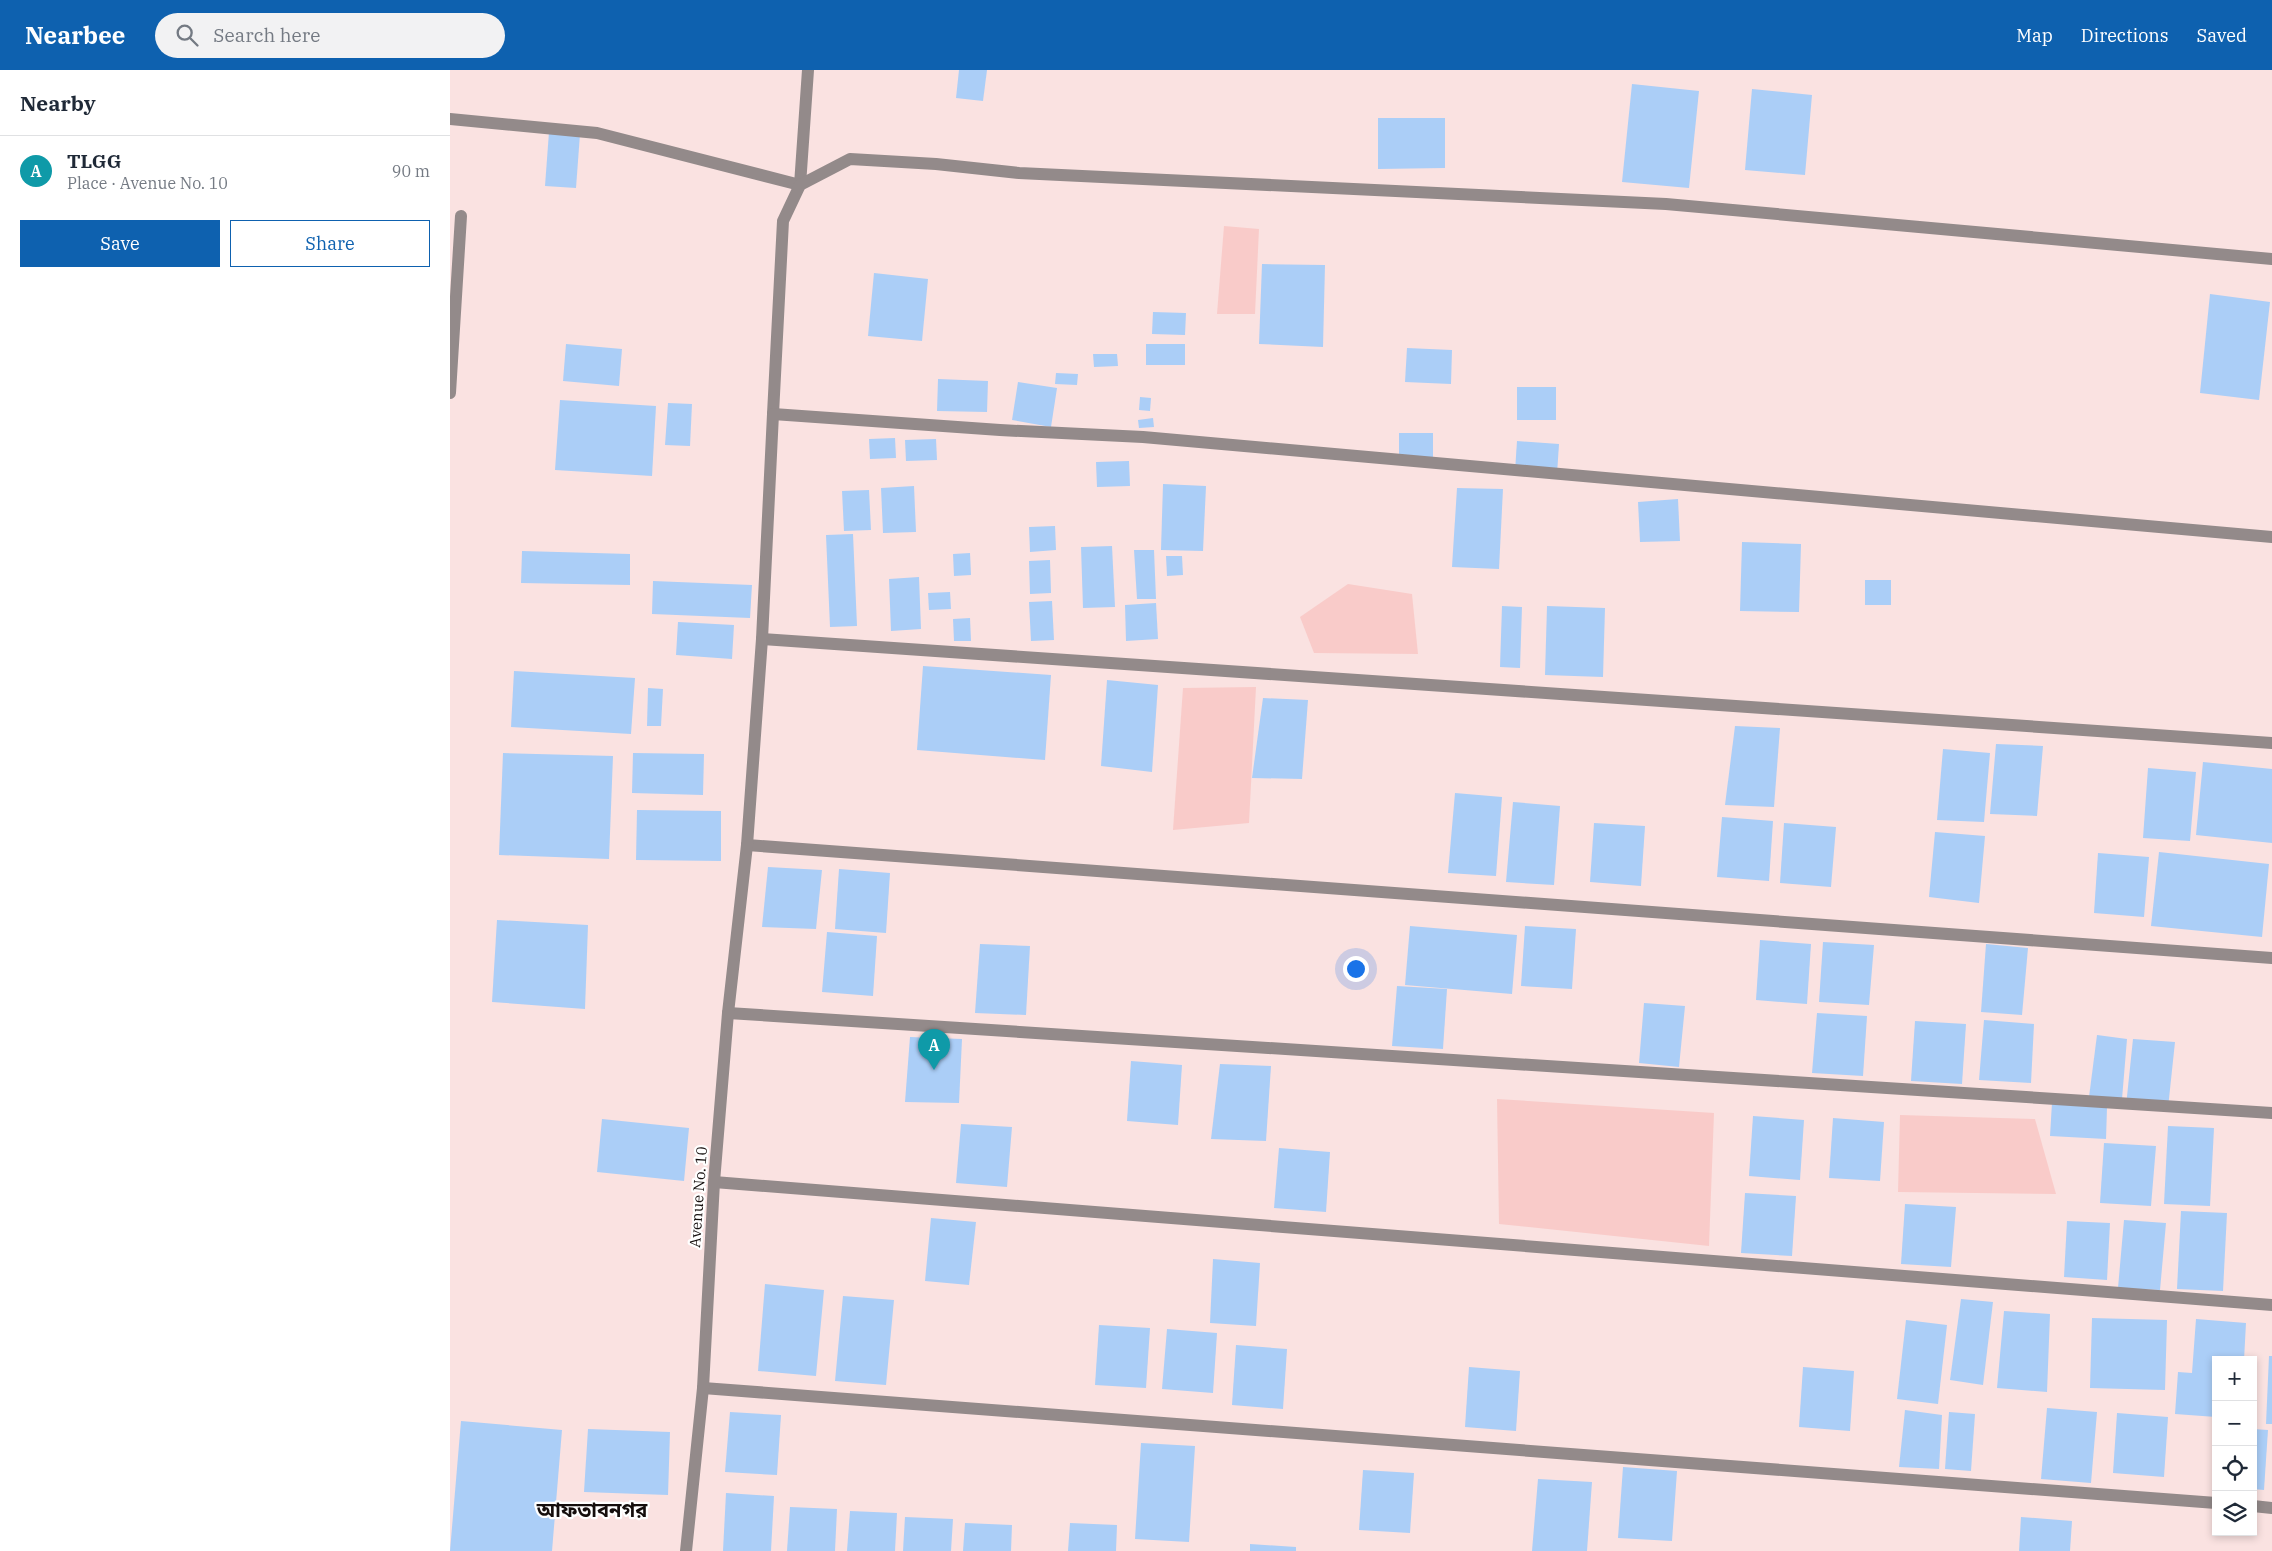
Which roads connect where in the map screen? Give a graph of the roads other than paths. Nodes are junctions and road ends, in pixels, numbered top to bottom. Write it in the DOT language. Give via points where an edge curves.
graph roads {
  1 [pos="808,70"];
  2 [pos="450,119"];
  3 [pos="800,185"];
  4 [pos="461,216"];
  5 [pos="2272,259"];
  6 [pos="450,393"];
  7 [pos="773,414"];
  8 [pos="2272,537"];
  9 [pos="762,638"];
  10 [pos="2272,743"];
  11 [pos="747,846"];
  12 [pos="2272,958"];
  13 [pos="728,1013"];
  14 [pos="2272,1113"];
  15 [pos="714,1182"];
  16 [pos="2272,1305"];
  17 [pos="703,1388"];
  18 [pos="2212,1503"];
  19 [pos="2257,1506"];
  20 [pos="2272,1508"];
  21 [pos="686,1551"];
  1 -- 3 [label="street"];
  2 -- 3 [label="street" via="598,133"];
  3 -- 5 [label="street" via="850,159 1020,172 1666,204"];
  3 -- 7 [label="street, Avenue No. 10" via="783,221"];
  4 -- 6 [label="street"];
  7 -- 8 [label="street" via="1143,437"];
  7 -- 9 [label="street, Avenue No. 10"];
  9 -- 10 [label="street"];
  9 -- 11 [label="street, Avenue No. 10"];
  11 -- 12 [label="street"];
  11 -- 13 [label="street, Avenue No. 10"];
  13 -- 14 [label="street"];
  13 -- 15 [label="street, Avenue No. 10"];
  15 -- 16 [label="street"];
  15 -- 17 [label="street, Avenue No. 10"];
  17 -- 18 [label="street"];
  17 -- 21 [label="street, Avenue No. 10"];
  19 -- 20 [label="street"];
}
